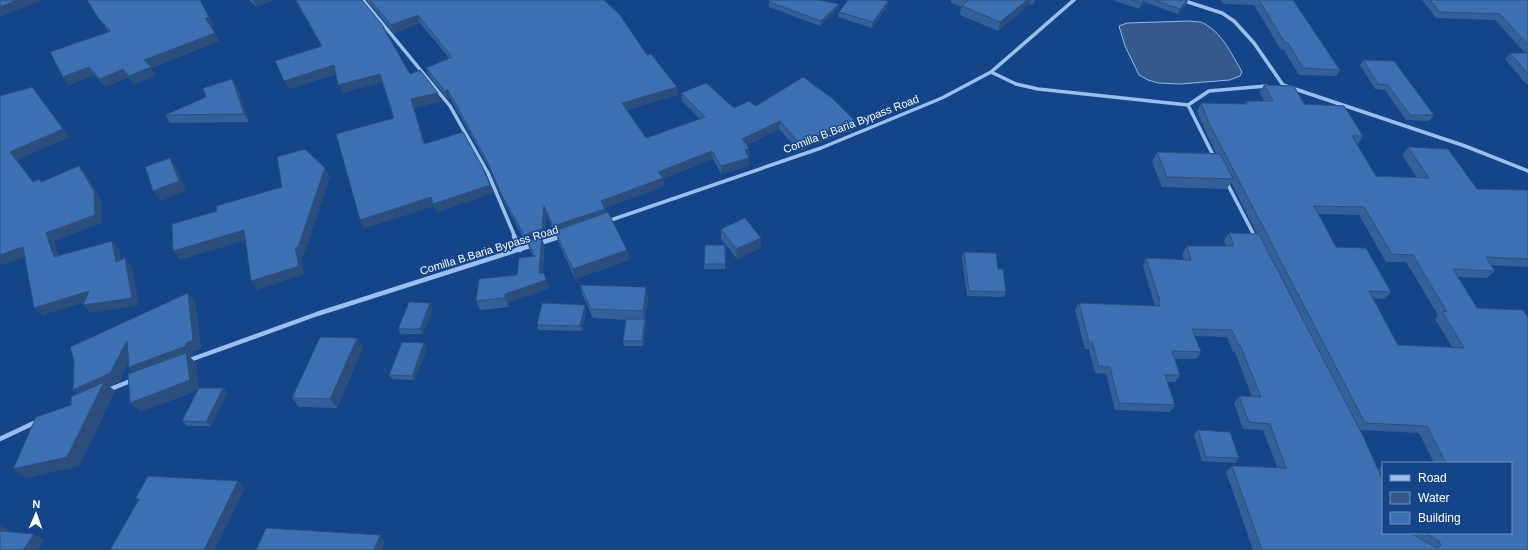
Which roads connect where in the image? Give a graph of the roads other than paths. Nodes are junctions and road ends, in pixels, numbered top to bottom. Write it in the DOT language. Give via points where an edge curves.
graph roads {
  1 [pos="363,0"];
  2 [pos="1074,0"];
  3 [pos="1182,0"];
  4 [pos="991,72"];
  5 [pos="1275,85"];
  6 [pos="1283,85"];
  7 [pos="1267,86"];
  8 [pos="1188,105"];
  9 [pos="1217,162"];
  10 [pos="1528,171"];
  11 [pos="1224,176"];
  12 [pos="602,223"];
  13 [pos="565,235"];
  14 [pos="1256,240"];
  15 [pos="520,250"];
  16 [pos="183,362"];
  17 [pos="141,378"];
  18 [pos="106,391"];
  19 [pos="40,420"];
  20 [pos="0,439"];
  1 -- 15 [label="street" via="450,106 488,173"];
  2 -- 4 [label="street, Comilla B.Baria Bypass Road"];
  3 -- 6 [label="street" via="1222,13 1234,21"];
  4 -- 8 [label="street" via="1005,80 1031,88"];
  4 -- 12 [label="street, Comilla B.Baria Bypass Road" via="942,98 821,148"];
  5 -- 6 [label="street"];
  6 -- 10 [label="street" via="1465,146"];
  7 -- 8 [label="street" via="1208,91 1196,102"];
  8 -- 9 [label="street"];
  11 -- 14 [label="street"];
  13 -- 15 [label="street, Comilla B.Baria Bypass Road"];
  15 -- 16 [label="street, Comilla B.Baria Bypass Road" via="317,314"];
  17 -- 18 [label="street"];
  19 -- 20 [label="street"];
}
